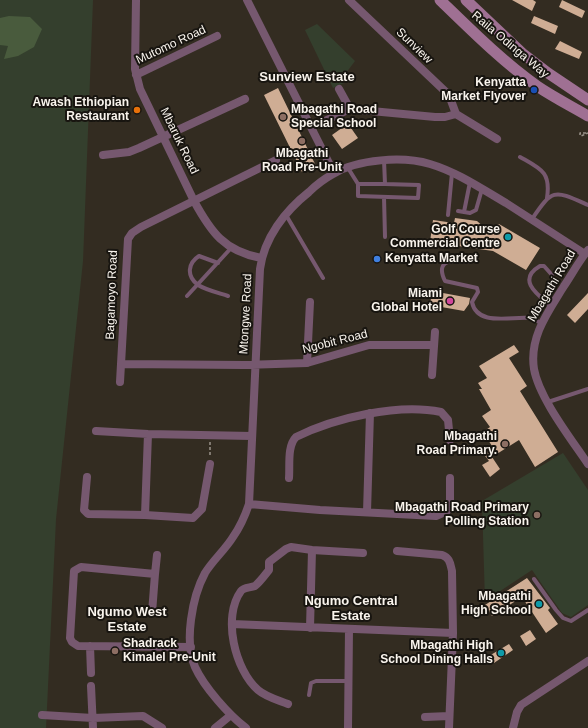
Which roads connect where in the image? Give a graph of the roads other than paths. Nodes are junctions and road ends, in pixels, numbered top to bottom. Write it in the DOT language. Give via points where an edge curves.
graph roads {
  1 [pos="136,0"];
  2 [pos="247,0"];
  3 [pos="349,0"];
  4 [pos="440,0"];
  5 [pos="466,0"];
  6 [pos="217,36"];
  7 [pos="136,75"];
  8 [pos="339,89"];
  9 [pos="245,99"];
  10 [pos="588,100"];
  11 [pos="350,109"];
  12 [pos="456,114"];
  13 [pos="588,116"];
  14 [pos="312,127"];
  15 [pos="164,137"];
  16 [pos="497,139"];
  17 [pos="103,154"];
  18 [pos="520,157"];
  19 [pos="276,160"];
  20 [pos="384,160"];
  21 [pos="348,168"];
  22 [pos="334,173"];
  23 [pos="452,173"];
  24 [pos="470,182"];
  25 [pos="358,184"];
  26 [pos="385,184"];
  27 [pos="482,189"];
  28 [pos="384,197"];
  29 [pos="547,198"];
  30 [pos="194,200"];
  31 [pos="588,205"];
  32 [pos="458,211"];
  33 [pos="464,212"];
  34 [pos="286,214"];
  35 [pos="448,215"];
  36 [pos="532,220"];
  37 [pos="386,237"];
  38 [pos="232,248"];
  39 [pos="586,252"];
  40 [pos="261,258"];
  41 [pos="469,262"];
  42 [pos="218,263"];
  43 [pos="552,275"];
  44 [pos="323,278"];
  45 [pos="198,285"];
  46 [pos="187,296"];
  47 [pos="228,296"];
  48 [pos="310,302"];
  49 [pos="551,306"];
  50 [pos="542,323"];
  51 [pos="435,332"];
  52 [pos="434,345"];
  53 [pos="256,363"];
  54 [pos="307,363"];
  55 [pos="122,364"];
  56 [pos="432,375"];
  57 [pos="120,382"];
  58 [pos="588,389"];
  59 [pos="548,402"];
  60 [pos="370,413"];
  61 [pos="96,431"];
  62 [pos="148,434"];
  63 [pos="252,436"];
  64 [pos="450,440"];
  65 [pos="210,464"];
  66 [pos="588,464"];
  67 [pos="87,477"];
  68 [pos="289,478"];
  69 [pos="450,478"];
  70 [pos="249,504"];
  71 [pos="367,512"];
  72 [pos="145,515"];
  73 [pos="312,550"];
  74 [pos="397,550"];
  75 [pos="363,552"];
  76 [pos="157,554"];
  77 [pos="155,574"];
  78 [pos="534,579"];
  79 [pos="588,610"];
  80 [pos="152,612"];
  81 [pos="232,624"];
  82 [pos="310,628"];
  83 [pos="349,629"];
  84 [pos="453,633"];
  85 [pos="90,646"];
  86 [pos="191,647"];
  87 [pos="588,661"];
  88 [pos="91,673"];
  89 [pos="349,680"];
  90 [pos="91,686"];
  91 [pos="310,695"];
  92 [pos="288,704"];
  93 [pos="42,715"];
  94 [pos="231,715"];
  95 [pos="449,716"];
  96 [pos="425,717"];
  97 [pos="93,718"];
  98 [pos="93,728"];
  99 [pos="162,728"];
  100 [pos="215,728"];
  101 [pos="246,728"];
  102 [pos="348,728"];
  103 [pos="449,728"];
  104 [pos="513,728"];
  1 -- 7 [label="street, Mbaruk Road"];
  2 -- 14 [label="street"];
  3 -- 12 [label="street, Sunview" via="449,95"];
  4 -- 13 [label="main road, Raila Odinga Way" via="525,77"];
  5 -- 10 [label="main road, Raila Odinga Way" via="522,53"];
  6 -- 7 [label="street, Mutomo Road"];
  7 -- 15 [label="street, Mbaruk Road"];
  8 -- 11 [label="street"];
  9 -- 15 [label="street"];
  11 -- 12 [label="street" via="435,117"];
  11 -- 14 [label="street"];
  12 -- 16 [label="street"];
  14 -- 22 [label="street"];
  15 -- 17 [label="street" via="129,152"];
  15 -- 30 [label="street, Mbaruk Road"];
  18 -- 29 [label="lane" via="544,172 549,187"];
  19 -- 30 [label="street, Bagamoyo Road"];
  20 -- 21 [label="street, Mtongwe Road"];
  20 -- 23 [label="street, Mtongwe Road" via="411,160 431,164"];
  20 -- 26 [label="lane"];
  21 -- 22 [label="street, Mtongwe Road"];
  21 -- 25 [label="lane"];
  22 -- 34 [label="street, Mtongwe Road"];
  23 -- 24 [label="street, Mtongwe Road"];
  23 -- 35 [label="lane"];
  24 -- 27 [label="street, Mtongwe Road"];
  24 -- 33 [label="lane"];
  25 -- 26 [label="lane"];
  25 -- 28 [label="lane" via="358,196"];
  26 -- 28 [label="lane" via="419,185 418,198"];
  27 -- 33 [label="lane" via="476,210"];
  27 -- 36 [label="street, Mtongwe Road"];
  28 -- 37 [label="lane"];
  29 -- 31 [label="lane" via="563,193"];
  29 -- 36 [label="lane"];
  30 -- 38 [label="street, Mbaruk Road" via="212,231"];
  30 -- 55 [label="street, Bagamoyo Road" via="141,227 128,239"];
  32 -- 33 [label="lane"];
  34 -- 40 [label="street, Mtongwe Road"];
  34 -- 44 [label="lane"];
  36 -- 39 [label="street, Mtongwe Road"];
  38 -- 40 [label="street, Mbaruk Road"];
  38 -- 42 [label="lane"];
  39 -- 49 [label="street, Mbagathi Road"];
  40 -- 53 [label="street, Mtongwe Road"];
  41 -- 50 [label="lane" via="446,262 442,275 445,280 477,288 478,292 472,302 477,314 504,319 532,318"];
  42 -- 45 [label="lane"];
  42 -- 45 [label="lane" via="199,256 193,260 189,271"];
  43 -- 49 [label="lane" via="544,266 540,266 529,280 532,290"];
  45 -- 46 [label="lane"];
  45 -- 47 [label="lane"];
  48 -- 54 [label="street"];
  49 -- 50 [label="street, Mbagathi Road"];
  50 -- 59 [label="street, Mbagathi Road" via="534,343 534,370"];
  51 -- 52 [label="street"];
  52 -- 54 [label="street, Ngobit Road" via="369,345"];
  52 -- 56 [label="street"];
  53 -- 54 [label="street, Ngobit Road"];
  53 -- 55 [label="street, Ngobit Road"];
  53 -- 63 [label="street, Mtongwe Road"];
  55 -- 57 [label="street, Bagamoyo Road"];
  58 -- 59 [label="lane"];
  59 -- 66 [label="street, Mbagathi Road"];
  60 -- 64 [label="street" via="397,410 441,412 448,420"];
  60 -- 68 [label="street" via="296,437 290,448"];
  60 -- 71 [label="street"];
  61 -- 62 [label="street"];
  62 -- 63 [label="street"];
  62 -- 72 [label="street"];
  63 -- 70 [label="street, Mtongwe Road"];
  65 -- 72 [label="street" via="202,509 196,517"];
  67 -- 72 [label="street" via="84,510 88,514"];
  69 -- 71 [label="street" via="450,506 443,514 436,516"];
  70 -- 71 [label="street"];
  70 -- 86 [label="street, Mtongwe Road" via="233,538 206,572 199,587 193,610"];
  73 -- 75 [label="street"];
  73 -- 81 [label="street" via="291,547 269,562 269,570 256,585 240,592"];
  73 -- 82 [label="street"];
  74 -- 84 [label="street" via="447,557 452,571"];
  76 -- 77 [label="street"];
  77 -- 80 [label="street"];
  77 -- 85 [label="street" via="81,567 75,569 70,638 78,646"];
  78 -- 79 [label="lane" via="563,618 571,621"];
  81 -- 82 [label="street"];
  81 -- 92 [label="street" via="236,649 248,679 265,695"];
  82 -- 83 [label="street"];
  83 -- 84 [label="street"];
  83 -- 89 [label="street"];
  84 -- 95 [label="street"];
  85 -- 86 [label="street"];
  85 -- 88 [label="street"];
  86 -- 94 [label="street, Mtongwe Road" via="195,668"];
  87 -- 104 [label="street" via="521,705"];
  89 -- 91 [label="lane" via="316,681 311,683"];
  89 -- 102 [label="street"];
  90 -- 97 [label="street"];
  93 -- 97 [label="street"];
  94 -- 100 [label="street"];
  94 -- 101 [label="street, Mtongwe Road"];
  95 -- 96 [label="street"];
  95 -- 103 [label="street"];
  97 -- 98 [label="street"];
  97 -- 99 [label="street" via="143,716"];
}
